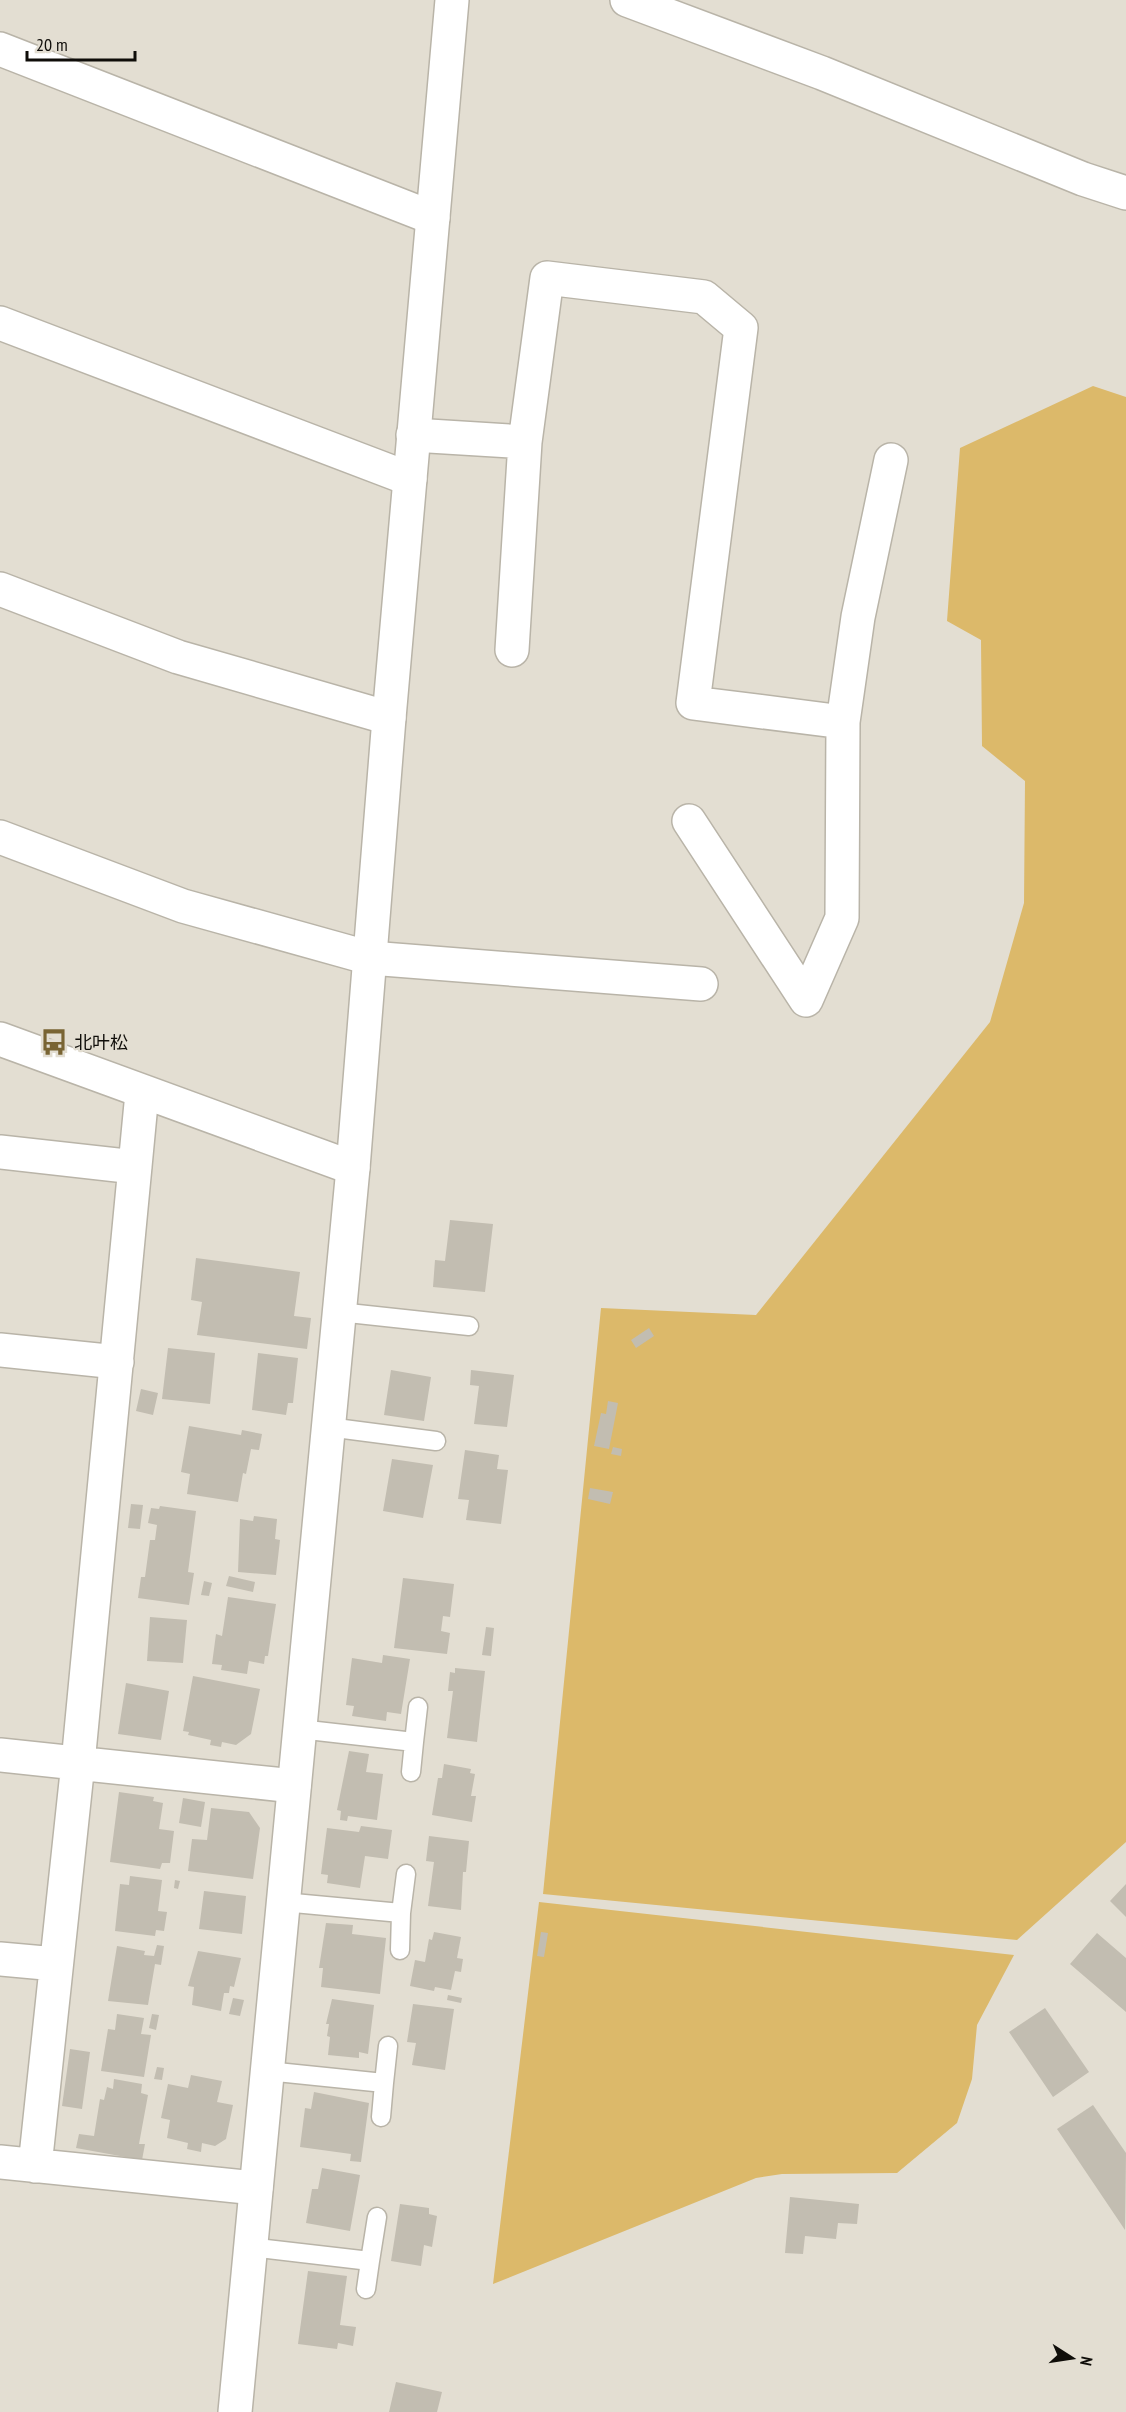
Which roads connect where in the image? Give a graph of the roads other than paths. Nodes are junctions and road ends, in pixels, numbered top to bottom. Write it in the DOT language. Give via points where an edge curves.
graph roads {
  1 [pos="452,0"];
  2 [pos="627,0"];
  3 [pos="0,49"];
  4 [pos="1126,193"];
  5 [pos="433,218"];
  6 [pos="0,323"];
  7 [pos="413,435"];
  8 [pos="525,442"];
  9 [pos="891,460"];
  10 [pos="410,479"];
  11 [pos="0,589"];
  12 [pos="512,650"];
  13 [pos="389,718"];
  14 [pos="843,722"];
  15 [pos="689,821"];
  16 [pos="0,837"];
  17 [pos="370,958"];
  18 [pos="701,984"];
  19 [pos="0,1039"];
  20 [pos="142,1093"];
  21 [pos="0,1152"];
  22 [pos="135,1167"];
  23 [pos="353,1168"];
  24 [pos="339,1312"];
  25 [pos="469,1326"];
  26 [pos="0,1350"];
  27 [pos="117,1362"];
  28 [pos="328,1427"];
  29 [pos="436,1441"];
  30 [pos="418,1707"];
  31 [pos="299,1729"];
  32 [pos="414,1742"];
  33 [pos="0,1755"];
  34 [pos="78,1762"];
  35 [pos="411,1772"];
  36 [pos="294,1786"];
  37 [pos="406,1874"];
  38 [pos="283,1902"];
  39 [pos="401,1913"];
  40 [pos="400,1950"];
  41 [pos="0,1959"];
  42 [pos="56,1964"];
  43 [pos="388,2046"];
  44 [pos="267,2071"];
  45 [pos="384,2083"];
  46 [pos="381,2116"];
  47 [pos="0,2163"];
  48 [pos="35,2166"];
  49 [pos="256,2188"];
  50 [pos="377,2217"];
  51 [pos="250,2247"];
  52 [pos="370,2260"];
  53 [pos="366,2289"];
  54 [pos="235,2412"];
  1 -- 5 [label="street"];
  2 -- 4 [label="street"];
  3 -- 5 [label="street"];
  5 -- 7 [label="street"];
  6 -- 10 [label="street"];
  7 -- 8 [label="street"];
  7 -- 10 [label="street"];
  8 -- 12 [label="street"];
  8 -- 14 [label="street" via="546,278 704,297 741,328 693,703"];
  9 -- 14 [label="street" via="858,617"];
  10 -- 13 [label="street"];
  11 -- 13 [label="street" via="178,657"];
  13 -- 17 [label="street"];
  14 -- 15 [label="street" via="842,918 806,1000"];
  16 -- 17 [label="street" via="183,906"];
  17 -- 18 [label="street"];
  17 -- 23 [label="street"];
  19 -- 20 [label="street"];
  20 -- 22 [label="street"];
  20 -- 23 [label="street"];
  21 -- 22 [label="street"];
  22 -- 27 [label="street"];
  23 -- 24 [label="street"];
  24 -- 25 [label="lane"];
  24 -- 28 [label="street"];
  26 -- 27 [label="street"];
  27 -- 34 [label="street"];
  28 -- 29 [label="lane"];
  28 -- 31 [label="street"];
  30 -- 32 [label="lane"];
  31 -- 32 [label="lane"];
  31 -- 36 [label="street"];
  32 -- 35 [label="lane"];
  33 -- 34 [label="street"];
  34 -- 36 [label="street"];
  34 -- 42 [label="street"];
  36 -- 38 [label="street"];
  37 -- 39 [label="lane"];
  38 -- 39 [label="lane"];
  38 -- 44 [label="street"];
  39 -- 40 [label="lane"];
  41 -- 42 [label="street"];
  42 -- 48 [label="street"];
  43 -- 45 [label="lane"];
  44 -- 45 [label="lane"];
  44 -- 49 [label="street"];
  45 -- 46 [label="lane"];
  47 -- 48 [label="street"];
  48 -- 49 [label="street"];
  49 -- 51 [label="street"];
  50 -- 52 [label="lane"];
  51 -- 52 [label="lane"];
  51 -- 54 [label="street"];
  52 -- 53 [label="lane"];
}
